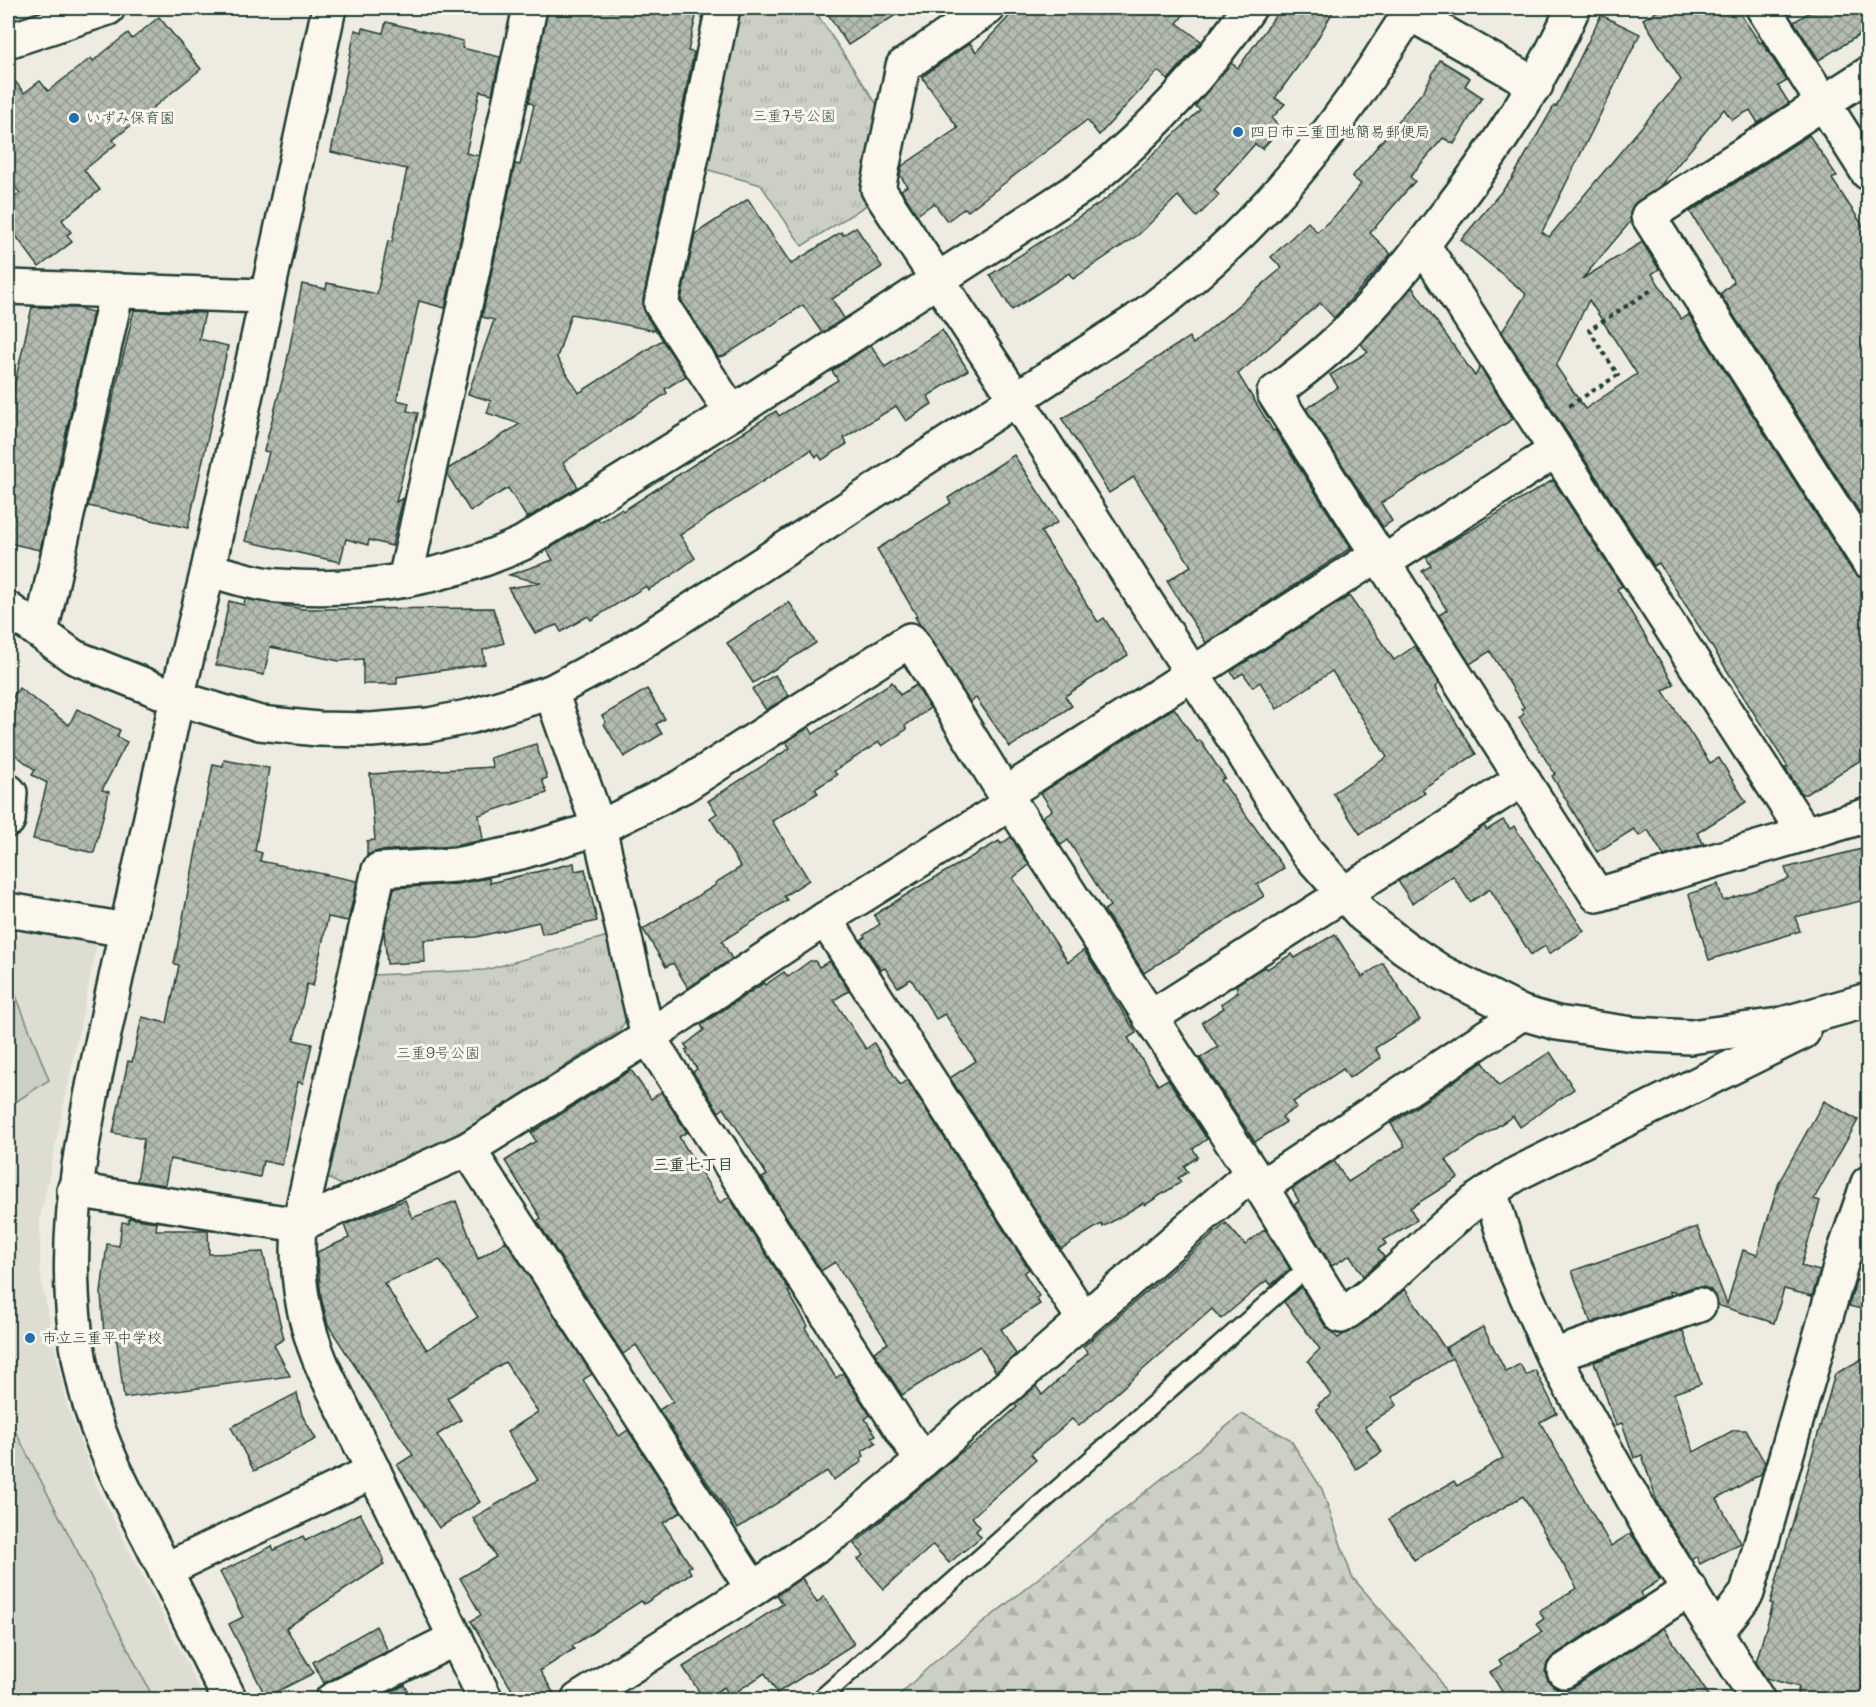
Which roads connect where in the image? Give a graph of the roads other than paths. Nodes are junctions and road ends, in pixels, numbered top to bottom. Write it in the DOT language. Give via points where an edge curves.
graph roads {
  1 [pos="105,8"];
  2 [pos="328,8"];
  3 [pos="530,8"];
  4 [pos="723,8"];
  5 [pos="988,8"];
  6 [pos="1249,8"];
  7 [pos="1573,8"];
  8 [pos="1762,8"];
  9 [pos="1411,10"];
  10 [pos="8,41"];
  11 [pos="1869,74"];
  12 [pos="1536,85"];
  13 [pos="1823,103"];
  14 [pos="1869,173"];
  15 [pos="1423,245"];
  16 [pos="938,278"];
  17 [pos="8,287"];
  18 [pos="117,290"];
  19 [pos="267,296"];
  20 [pos="1016,399"];
  21 [pos="732,413"];
  22 [pos="1547,439"];
  23 [pos="1382,558"];
  24 [pos="1869,561"];
  25 [pos="208,570"];
  26 [pos="405,580"];
  27 [pos="8,609"];
  28 [pos="41,632"];
  29 [pos="1191,675"];
  30 [pos="551,692"];
  31 [pos="177,698"];
  32 [pos="1523,779"];
  33 [pos="8,791"];
  34 [pos="1008,799"];
  35 [pos="1869,815"];
  36 [pos="8,820"];
  37 [pos="599,828"];
  38 [pos="1805,834"];
  39 [pos="1343,895"];
  40 [pos="8,910"];
  41 [pos="825,920"];
  42 [pos="126,930"];
  43 [pos="1863,1002"];
  44 [pos="1522,1013"];
  45 [pos="1150,1018"];
  46 [pos="648,1037"];
  47 [pos="468,1149"];
  48 [pos="1256,1181"];
  49 [pos="1869,1183"];
  50 [pos="74,1191"];
  51 [pos="1491,1191"];
  52 [pos="299,1225"];
  53 [pos="1308,1267"];
  54 [pos="1699,1305"];
  55 [pos="1083,1318"];
  56 [pos="1553,1356"];
  57 [pos="922,1461"];
  58 [pos="374,1471"];
  59 [pos="165,1570"];
  60 [pos="753,1589"];
  61 [pos="1690,1589"];
  62 [pos="1717,1632"];
  63 [pos="456,1638"];
  64 [pos="1564,1671"];
  65 [pos="230,1700"];
  66 [pos="332,1700"];
  67 [pos="486,1700"];
  68 [pos="578,1700"];
  69 [pos="819,1700"];
  70 [pos="1758,1700"];
  1 -- 10 [label="street"];
  2 -- 19 [label="street"];
  3 -- 26 [label="street"];
  4 -- 21 [label="street" via="662,304"];
  5 -- 16 [label="street" via="903,66 878,189"];
  6 -- 16 [label="street" via="1190,85 1125,152 1087,183"];
  7 -- 12 [label="street"];
  8 -- 13 [label="street"];
  9 -- 12 [label="street"];
  9 -- 20 [label="street" via="1357,94 1314,150 1227,246 1179,291"];
  11 -- 13 [label="street"];
  12 -- 15 [label="street"];
  13 -- 14 [label="street"];
  13 -- 24 [label="street" via="1648,216"];
  15 -- 22 [label="street"];
  15 -- 23 [label="street" via="1333,346 1274,393"];
  16 -- 20 [label="street"];
  16 -- 21 [label="street"];
  17 -- 18 [label="street"];
  18 -- 19 [label="street"];
  18 -- 28 [label="street"];
  19 -- 25 [label="street"];
  20 -- 29 [label="street"];
  20 -- 30 [label="street" via="628,651"];
  21 -- 26 [label="street" via="523,543 470,564"];
  22 -- 23 [label="street"];
  22 -- 38 [label="street"];
  23 -- 29 [label="street"];
  23 -- 32 [label="street"];
  25 -- 26 [label="street" via="277,586 346,588"];
  25 -- 31 [label="street"];
  27 -- 28 [label="street"];
  28 -- 31 [label="street" via="74,657"];
  29 -- 34 [label="street"];
  29 -- 39 [label="street" via="1306,851"];
  30 -- 31 [label="street" via="472,716 429,725 371,730 261,723"];
  30 -- 37 [label="street"];
  31 -- 42 [label="street"];
  32 -- 38 [label="street" via="1597,895"];
  32 -- 39 [label="street"];
  33 -- 36 [label="street"];
  34 -- 37 [label="street" via="910,640 683,786"];
  34 -- 41 [label="street"];
  34 -- 45 [label="street"];
  35 -- 38 [label="street"];
  37 -- 46 [label="street"];
  37 -- 52 [label="street" via="521,852 466,863 379,870"];
  39 -- 44 [label="street" via="1364,916 1441,972"];
  39 -- 45 [label="street"];
  40 -- 42 [label="street"];
  41 -- 46 [label="street"];
  41 -- 55 [label="street"];
  42 -- 50 [label="street"];
  43 -- 44 [label="street" via="1779,1025 1690,1037 1633,1034 1557,1023"];
  43 -- 51 [label="street" via="1518,1173"];
  44 -- 48 [label="street"];
  45 -- 48 [label="street"];
  46 -- 47 [label="street"];
  46 -- 57 [label="street"];
  47 -- 52 [label="street"];
  47 -- 60 [label="street"];
  48 -- 53 [label="street"];
  48 -- 55 [label="street"];
  49 -- 62 [label="street" via="1845,1250 1747,1593"];
  50 -- 52 [label="street"];
  50 -- 59 [label="street" via="69,1276 87,1392 114,1467"];
  51 -- 53 [label="street" via="1363,1302 1341,1316"];
  51 -- 56 [label="street" via="1513,1266"];
  52 -- 58 [label="street" via="297,1272 312,1345"];
  53 -- 69 [label="lane"];
  54 -- 56 [label="street"];
  55 -- 57 [label="street"];
  56 -- 61 [label="street" via="1644,1520"];
  57 -- 60 [label="street" via="842,1528"];
  58 -- 59 [label="street"];
  58 -- 63 [label="street"];
  59 -- 65 [label="street"];
  60 -- 68 [label="street"];
  61 -- 62 [label="street"];
  61 -- 64 [label="street"];
  62 -- 70 [label="street"];
  63 -- 66 [label="street"];
  63 -- 67 [label="street"];
}
